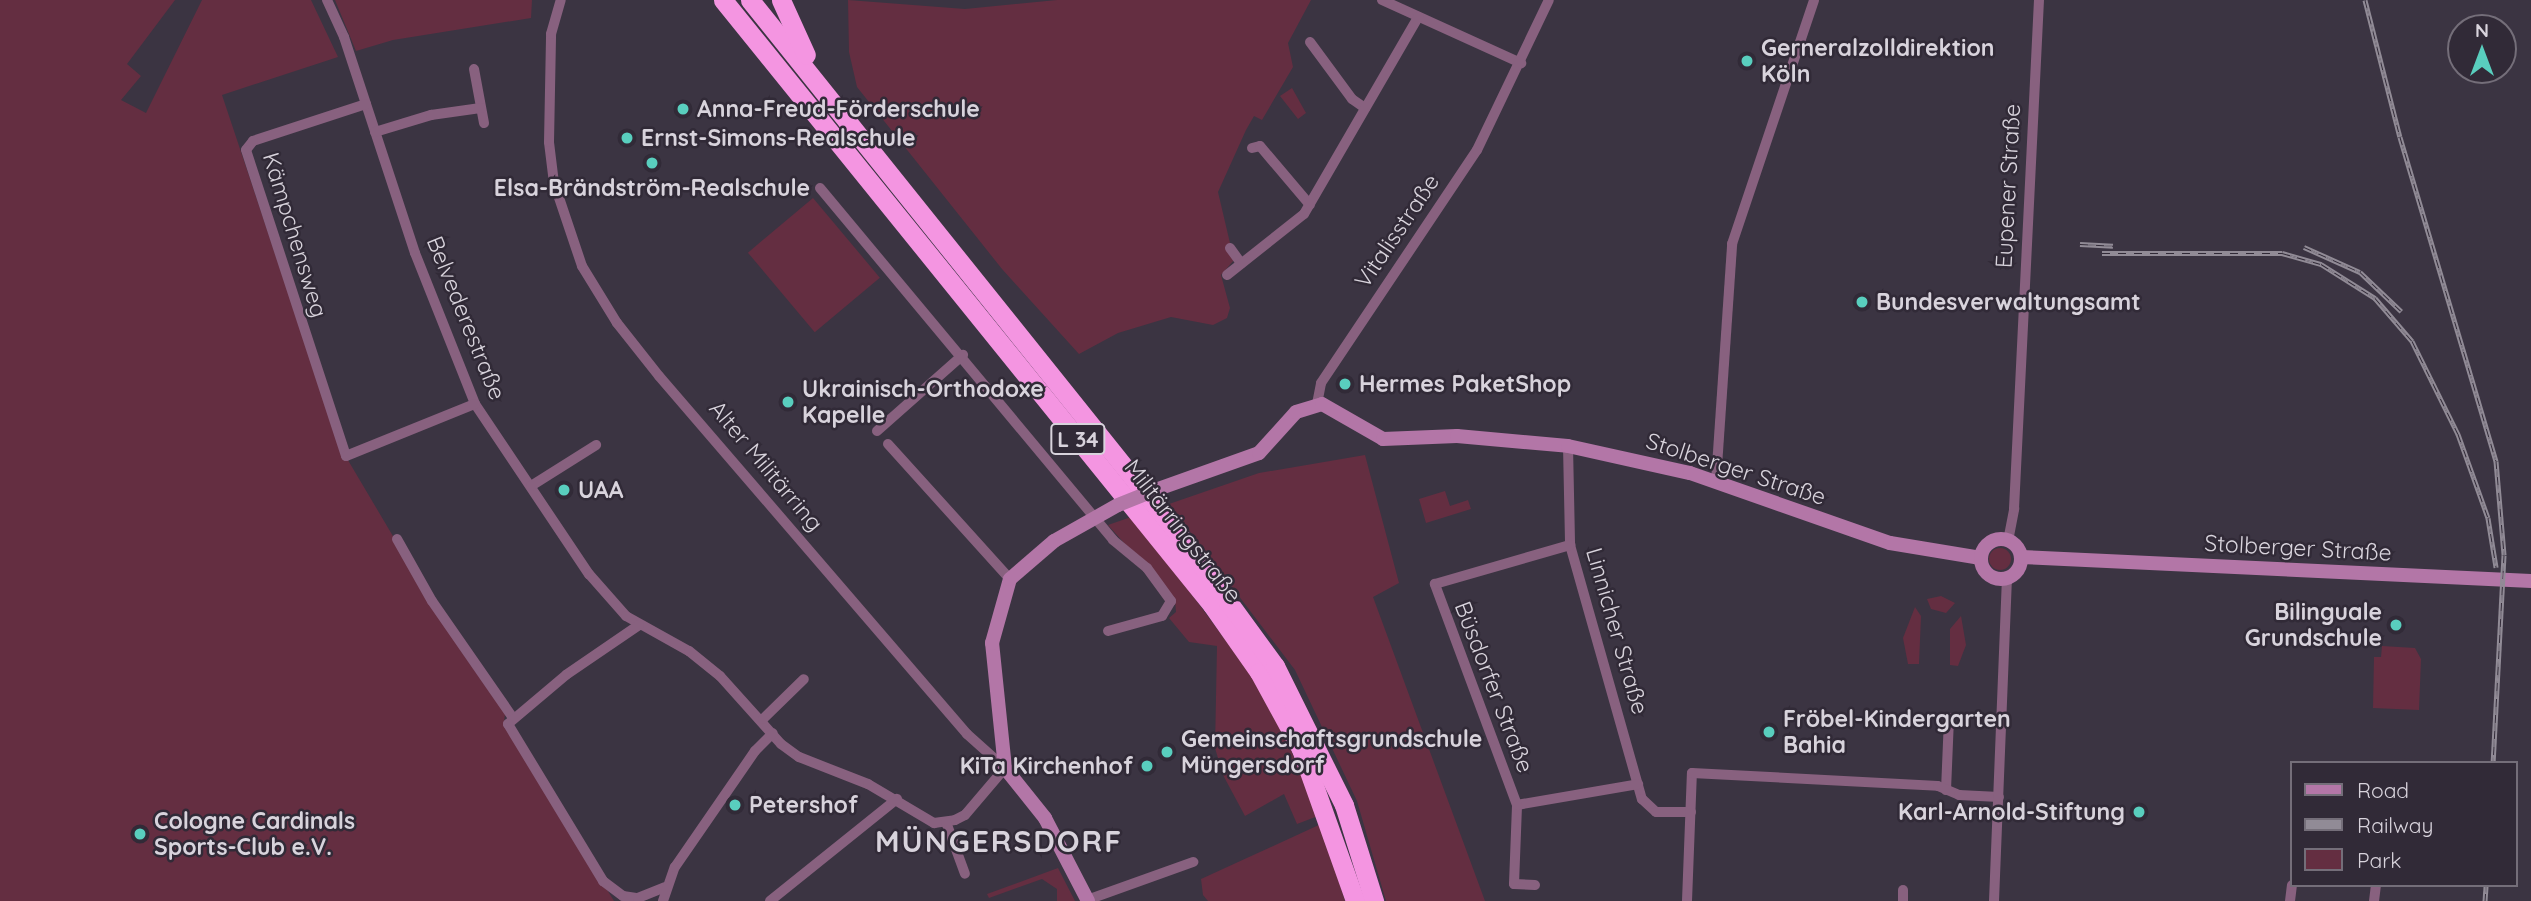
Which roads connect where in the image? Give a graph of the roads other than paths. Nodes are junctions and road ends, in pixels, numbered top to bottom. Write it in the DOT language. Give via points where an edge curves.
graph roads {
  1 [pos="327,0"];
  2 [pos="561,0"];
  3 [pos="723,0"];
  4 [pos="750,0"];
  5 [pos="781,0"];
  6 [pos="1382,0"];
  7 [pos="1549,0"];
  8 [pos="1814,0"];
  9 [pos="2039,0"];
  10 [pos="1405,5"];
  11 [pos="1419,17"];
  12 [pos="1310,42"];
  13 [pos="1521,63"];
  14 [pos="474,69"];
  15 [pos="813,79"];
  16 [pos="366,104"];
  17 [pos="481,108"];
  18 [pos="1365,108"];
  19 [pos="484,123"];
  20 [pos="376,132"];
  21 [pos="1252,148"];
  22 [pos="820,188"];
  23 [pos="1310,205"];
  24 [pos="1230,248"];
  25 [pos="1241,263"];
  26 [pos="1227,275"];
  27 [pos="963,355"];
  28 [pos="475,404"];
  29 [pos="1317,404"];
  30 [pos="877,431"];
  31 [pos="888,444"];
  32 [pos="596,445"];
  33 [pos="1568,446"];
  34 [pos="1716,481"];
  35 [pos="531,486"];
  36 [pos="1096,515"];
  37 [pos="397,539"];
  38 [pos="2008,541"];
  39 [pos="1570,545"];
  40 [pos="2021,557"];
  41 [pos="1981,558"];
  42 [pos="2007,578"];
  43 [pos="1010,579"];
  44 [pos="2531,581"];
  45 [pos="639,625"];
  46 [pos="1108,631"];
  47 [pos="804,679"];
  48 [pos="1949,718"];
  49 [pos="763,719"];
  50 [pos="510,721"];
  51 [pos="773,733"];
  52 [pos="1005,768"];
  53 [pos="1638,784"];
  54 [pos="1946,790"];
  55 [pos="1999,797"];
  56 [pos="897,799"];
  57 [pos="1517,805"];
  58 [pos="1690,813"];
  59 [pos="946,822"];
  60 [pos="1194,862"];
  61 [pos="965,874"];
  62 [pos="1535,885"];
  63 [pos="665,887"];
  64 [pos="640,900"];
  65 [pos="1088,900"];
  66 [pos="663,901"];
  67 [pos="770,901"];
  68 [pos="1356,901"];
  69 [pos="1374,901"];
  70 [pos="1687,901"];
  71 [pos="1994,901"];
  1 -- 16 [label="street, Belvederestraße"];
  2 -- 52 [label="street, Alter Militärring" via="551,34 549,142 554,183 582,266 617,323 659,376 961,727"];
  3 -- 68 [label="highway, Militärringstraße / L 34" via="1170,550 1259,672 1301,749"];
  4 -- 15 [label="highway, Militärringstraße / L 34"];
  5 -- 15 [label="highway, L 34"];
  6 -- 10 [label="street"];
  7 -- 13 [label="street, Vitalisstraße"];
  8 -- 34 [label="street" via="1732,244"];
  9 -- 38 [label="street, Eupener Straße" via="2014,509"];
  10 -- 11 [label="street"];
  11 -- 13 [label="street"];
  11 -- 18 [label="street"];
  12 -- 18 [label="street" via="1352,99"];
  13 -- 29 [label="street, Vitalisstraße" via="1478,149 1321,383"];
  14 -- 17 [label="street"];
  15 -- 69 [label="highway, Militärringstraße / L 34" via="1186,544 1275,666 1344,805"];
  16 -- 20 [label="street, Belvederestraße"];
  16 -- 28 [label="street, Kämpchensweg" via="253,141 246,150 346,456"];
  17 -- 19 [label="street"];
  17 -- 20 [label="street" via="431,115"];
  18 -- 23 [label="street"];
  20 -- 28 [label="street, Belvederestraße" via="425,278"];
  21 -- 23 [label="street" via="1260,146"];
  22 -- 27 [label="street"];
  23 -- 25 [label="street" via="1296,222"];
  24 -- 25 [label="street"];
  25 -- 26 [label="street"];
  27 -- 30 [label="street"];
  27 -- 36 [label="street"];
  28 -- 35 [label="street, Belvederestraße"];
  29 -- 33 [label="street, Stolberger Straße" via="1332,406 1383,439 1457,436"];
  29 -- 36 [label="street, bridge" via="1296,412 1270,444 1251,457"];
  31 -- 43 [label="street"];
  32 -- 35 [label="street"];
  33 -- 34 [label="street, Stolberger Straße"];
  33 -- 39 [label="street, Linnicher Straße"];
  34 -- 41 [label="street, Stolberger Straße" via="1890,543"];
  35 -- 45 [label="street, Belvederestraße" via="597,584"];
  36 -- 43 [label="street" via="1054,541"];
  36 -- 46 [label="street" via="1113,540 1147,568 1171,601 1162,615"];
  37 -- 50 [label="street"];
  38 -- 40 [label="street"];
  38 -- 41 [label="street" via="1994,540"];
  39 -- 53 [label="street, Linnicher Straße"];
  39 -- 57 [label="street, Büsdorfer Straße" via="1435,584"];
  40 -- 42 [label="street" via="2016,572"];
  40 -- 44 [label="street, Stolberger Straße"];
  41 -- 42 [label="street" via="1988,574"];
  42 -- 55 [label="street"];
  43 -- 52 [label="street" via="992,643"];
  45 -- 49 [label="street, Belvederestraße" via="689,651"];
  45 -- 50 [label="street"];
  47 -- 49 [label="street"];
  48 -- 54 [label="street"];
  49 -- 51 [label="street, Belvederestraße"];
  50 -- 64 [label="street" via="603,881 623,896"];
  51 -- 56 [label="street, Belvederestraße" via="799,757"];
  51 -- 63 [label="street" via="755,751"];
  52 -- 59 [label="street" via="965,814"];
  52 -- 65 [label="street, Alter Militärring" via="1045,818"];
  53 -- 57 [label="street"];
  53 -- 58 [label="street" via="1649,809"];
  54 -- 55 [label="street"];
  54 -- 58 [label="street" via="1692,773"];
  55 -- 71 [label="street"];
  56 -- 59 [label="street, Belvederestraße" via="934,823"];
  56 -- 67 [label="street"];
  57 -- 62 [label="street" via="1514,884"];
  58 -- 70 [label="street"];
  59 -- 61 [label="street"];
  60 -- 65 [label="street"];
  63 -- 64 [label="street"];
  63 -- 66 [label="street"];
}
